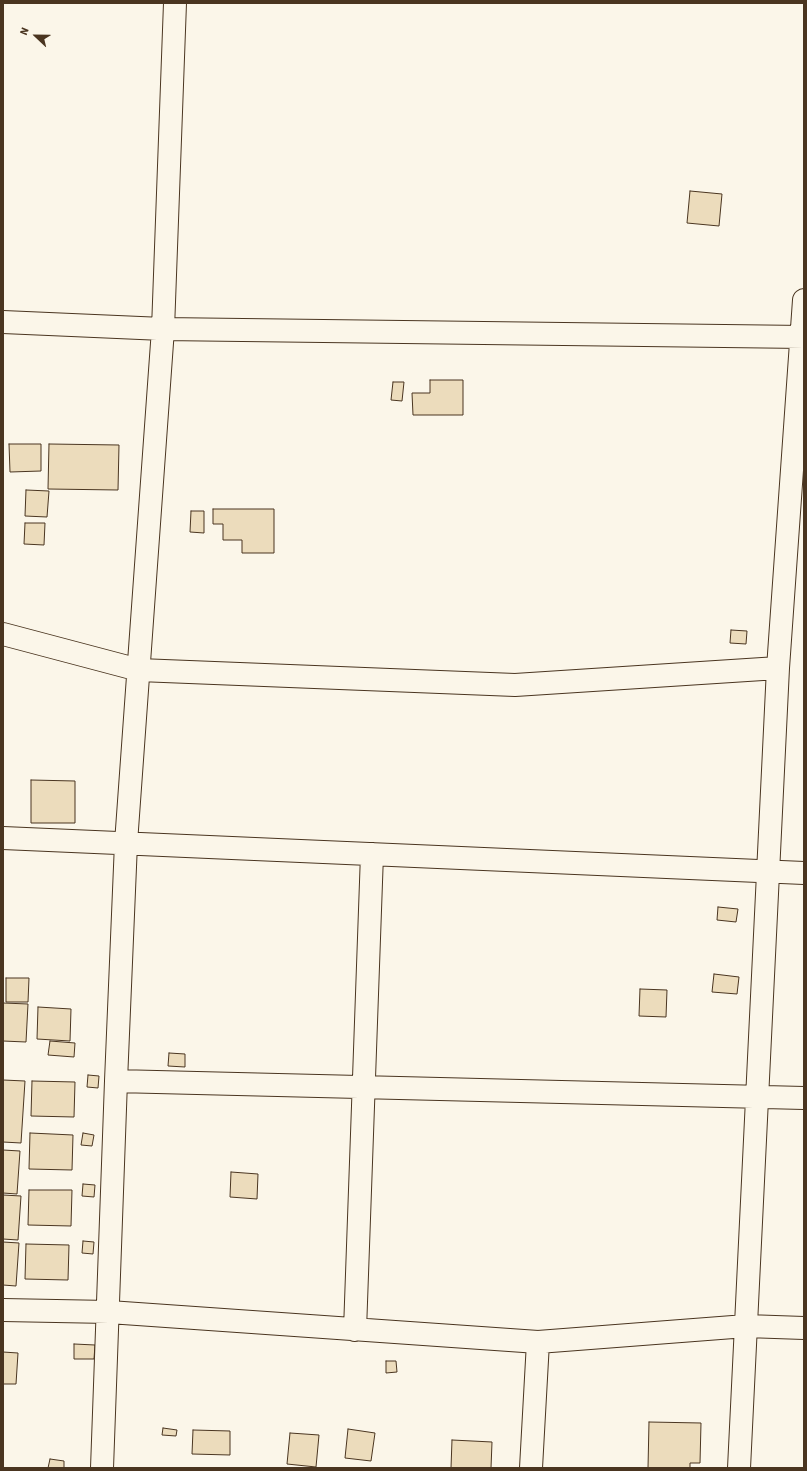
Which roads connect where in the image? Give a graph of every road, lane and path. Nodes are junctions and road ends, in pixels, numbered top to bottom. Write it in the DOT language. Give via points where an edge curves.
graph roads {
  1 [pos="175,3"];
  2 [pos="804,300"];
  3 [pos="3,322"];
  4 [pos="163,329"];
  5 [pos="803,337"];
  6 [pos="3,634"];
  7 [pos="778,668"];
  8 [pos="139,670"];
  9 [pos="3,838"];
  10 [pos="126,843"];
  11 [pos="372,854"];
  12 [pos="768,872"];
  13 [pos="804,873"];
  14 [pos="116,1081"];
  15 [pos="364,1087"];
  16 [pos="757,1097"];
  17 [pos="804,1098"];
  18 [pos="3,1310"];
  19 [pos="109,1312"];
  20 [pos="746,1326"];
  21 [pos="804,1328"];
  22 [pos="355,1330"];
  23 [pos="538,1342"];
  24 [pos="102,1468"];
  25 [pos="531,1468"];
  26 [pos="739,1468"];
  1 -- 4 [label="street"];
  2 -- 5 [label="street"];
  3 -- 4 [label="street"];
  4 -- 5 [label="street"];
  4 -- 8 [label="street"];
  5 -- 7 [label="street"];
  6 -- 8 [label="street"];
  7 -- 8 [label="street" via="515,684"];
  7 -- 12 [label="street"];
  8 -- 10 [label="street"];
  9 -- 10 [label="street"];
  10 -- 11 [label="street"];
  10 -- 14 [label="street"];
  11 -- 12 [label="street"];
  11 -- 15 [label="street"];
  12 -- 13 [label="street"];
  12 -- 16 [label="street"];
  14 -- 15 [label="street"];
  14 -- 19 [label="street"];
  15 -- 16 [label="street"];
  15 -- 22 [label="street"];
  16 -- 17 [label="street"];
  16 -- 20 [label="street"];
  18 -- 19 [label="street"];
  19 -- 22 [label="street"];
  19 -- 24 [label="street"];
  20 -- 21 [label="street"];
  20 -- 23 [label="street"];
  20 -- 26 [label="street"];
  22 -- 23 [label="street"];
  23 -- 25 [label="street"];
}
